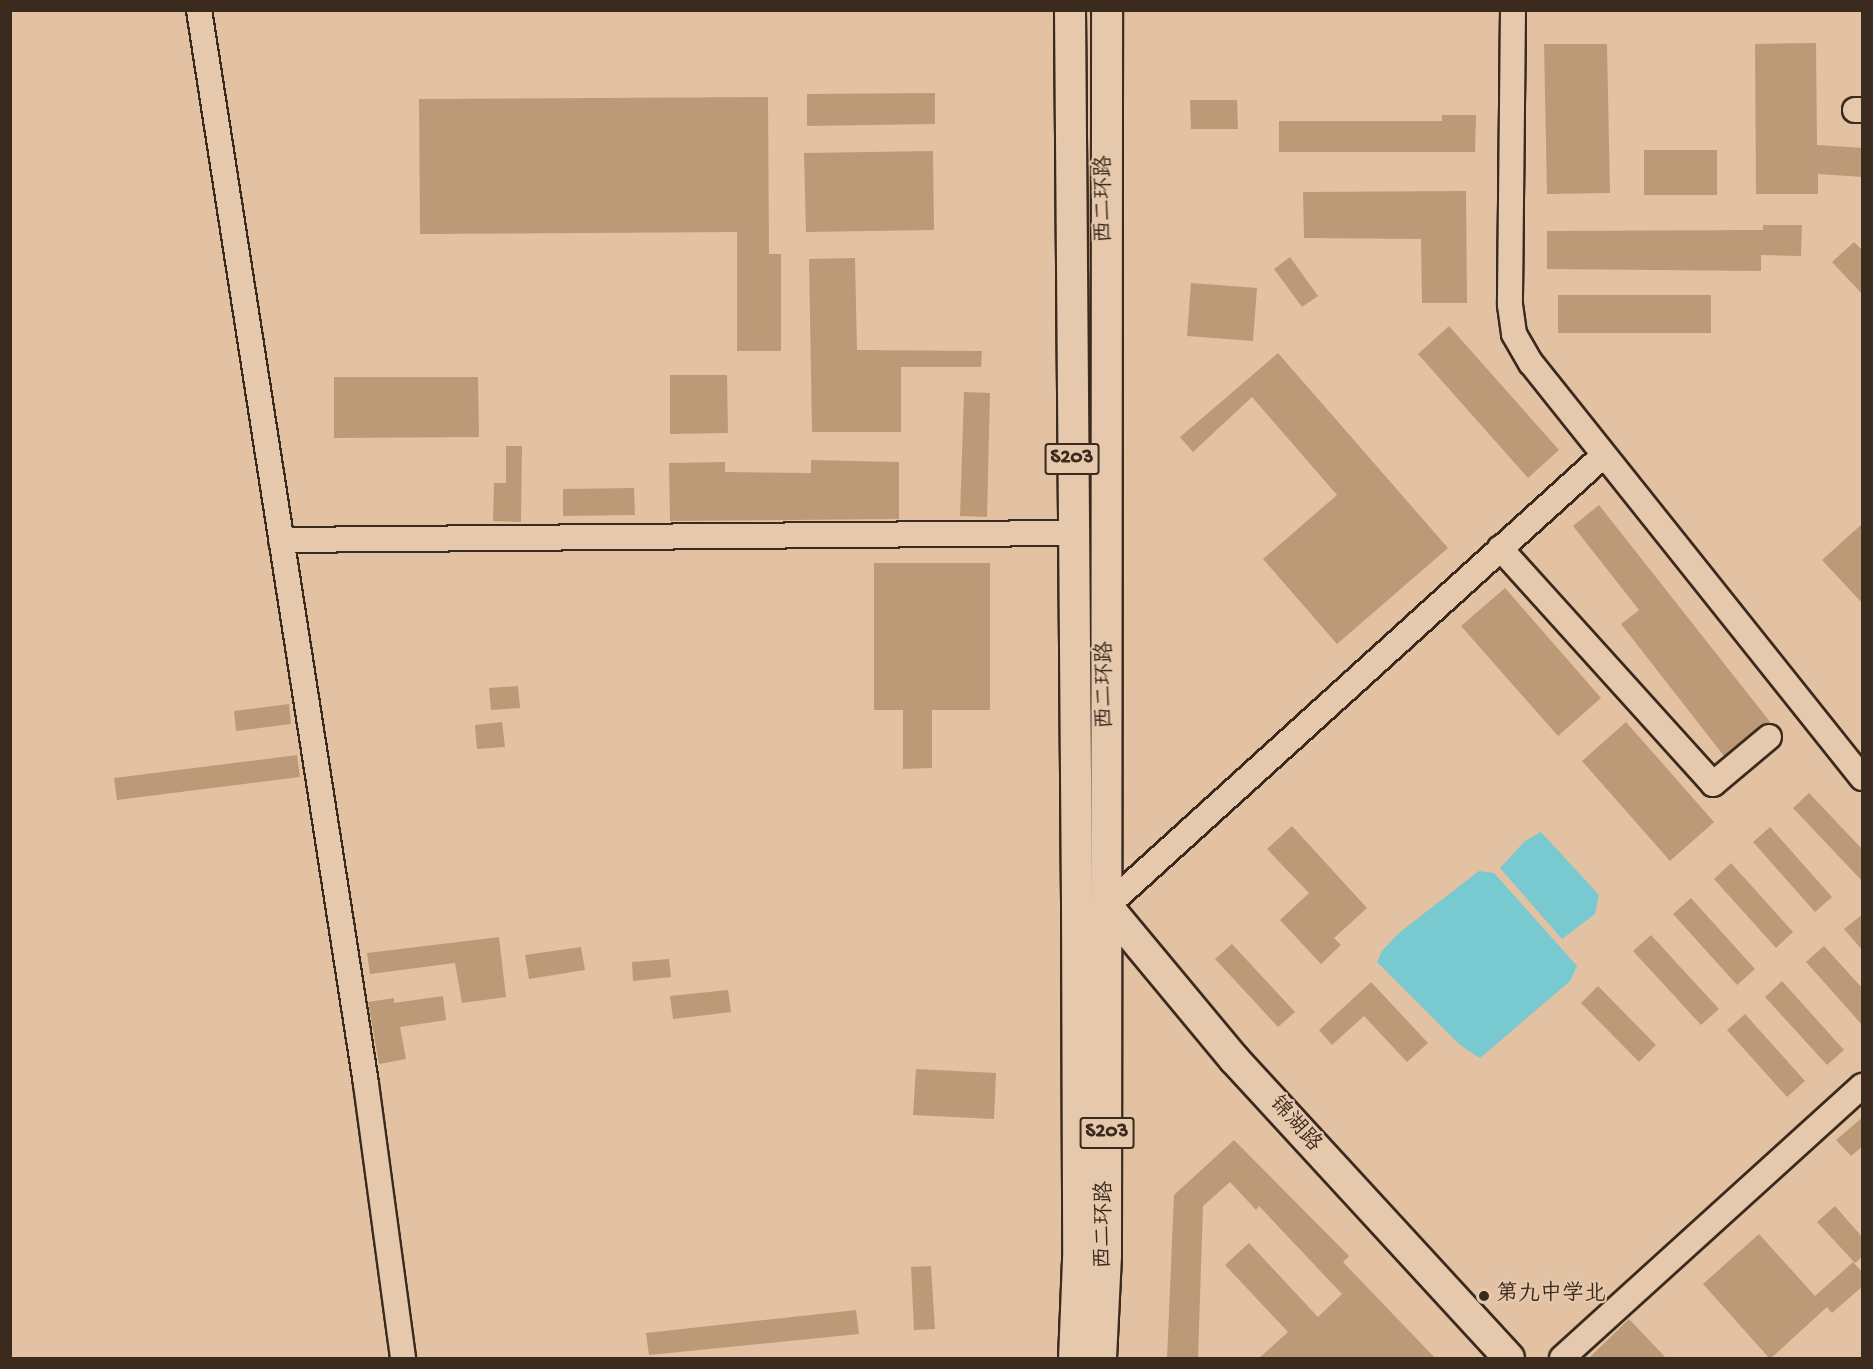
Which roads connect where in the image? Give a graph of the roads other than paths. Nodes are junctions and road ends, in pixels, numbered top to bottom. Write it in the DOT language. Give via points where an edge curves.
graph roads {
  1 [pos="199,10"];
  2 [pos="1070,10"];
  3 [pos="1107,10"];
  4 [pos="1513,10"];
  5 [pos="1604,454"];
  6 [pos="1107,531"];
  7 [pos="1072,533"];
  8 [pos="281,540"];
  9 [pos="1500,548"];
  10 [pos="1769,736"];
  11 [pos="1863,778"];
  12 [pos="1107,906"];
  13 [pos="1077,907"];
  14 [pos="1863,1086"];
  15 [pos="404,1359"];
  16 [pos="1074,1359"];
  17 [pos="1101,1359"];
  18 [pos="1509,1359"];
  19 [pos="1562,1359"];
  1 -- 8 [label="street"];
  2 -- 7 [label="main road, 西二环路 / S203"];
  3 -- 6 [label="main road, 西二环路 / S203"];
  4 -- 5 [label="street" via="1510,305 1514,334 1531,363"];
  5 -- 9 [label="street"];
  5 -- 11 [label="street"];
  6 -- 7 [label="main road"];
  6 -- 12 [label="main road, 西二环路 / S203"];
  7 -- 8 [label="street"];
  7 -- 13 [label="main road, 西二环路 / S203"];
  8 -- 15 [label="street"];
  9 -- 10 [label="street" via="1713,784"];
  9 -- 12 [label="street"];
  12 -- 13 [label="main road"];
  12 -- 17 [label="main road, 西二环路 / S203" via="1106,1255"];
  12 -- 18 [label="main road, 锦湖路" via="1234,1059"];
  13 -- 16 [label="main road, 西二环路 / S203" via="1078,1260"];
  14 -- 19 [label="street"];
}
